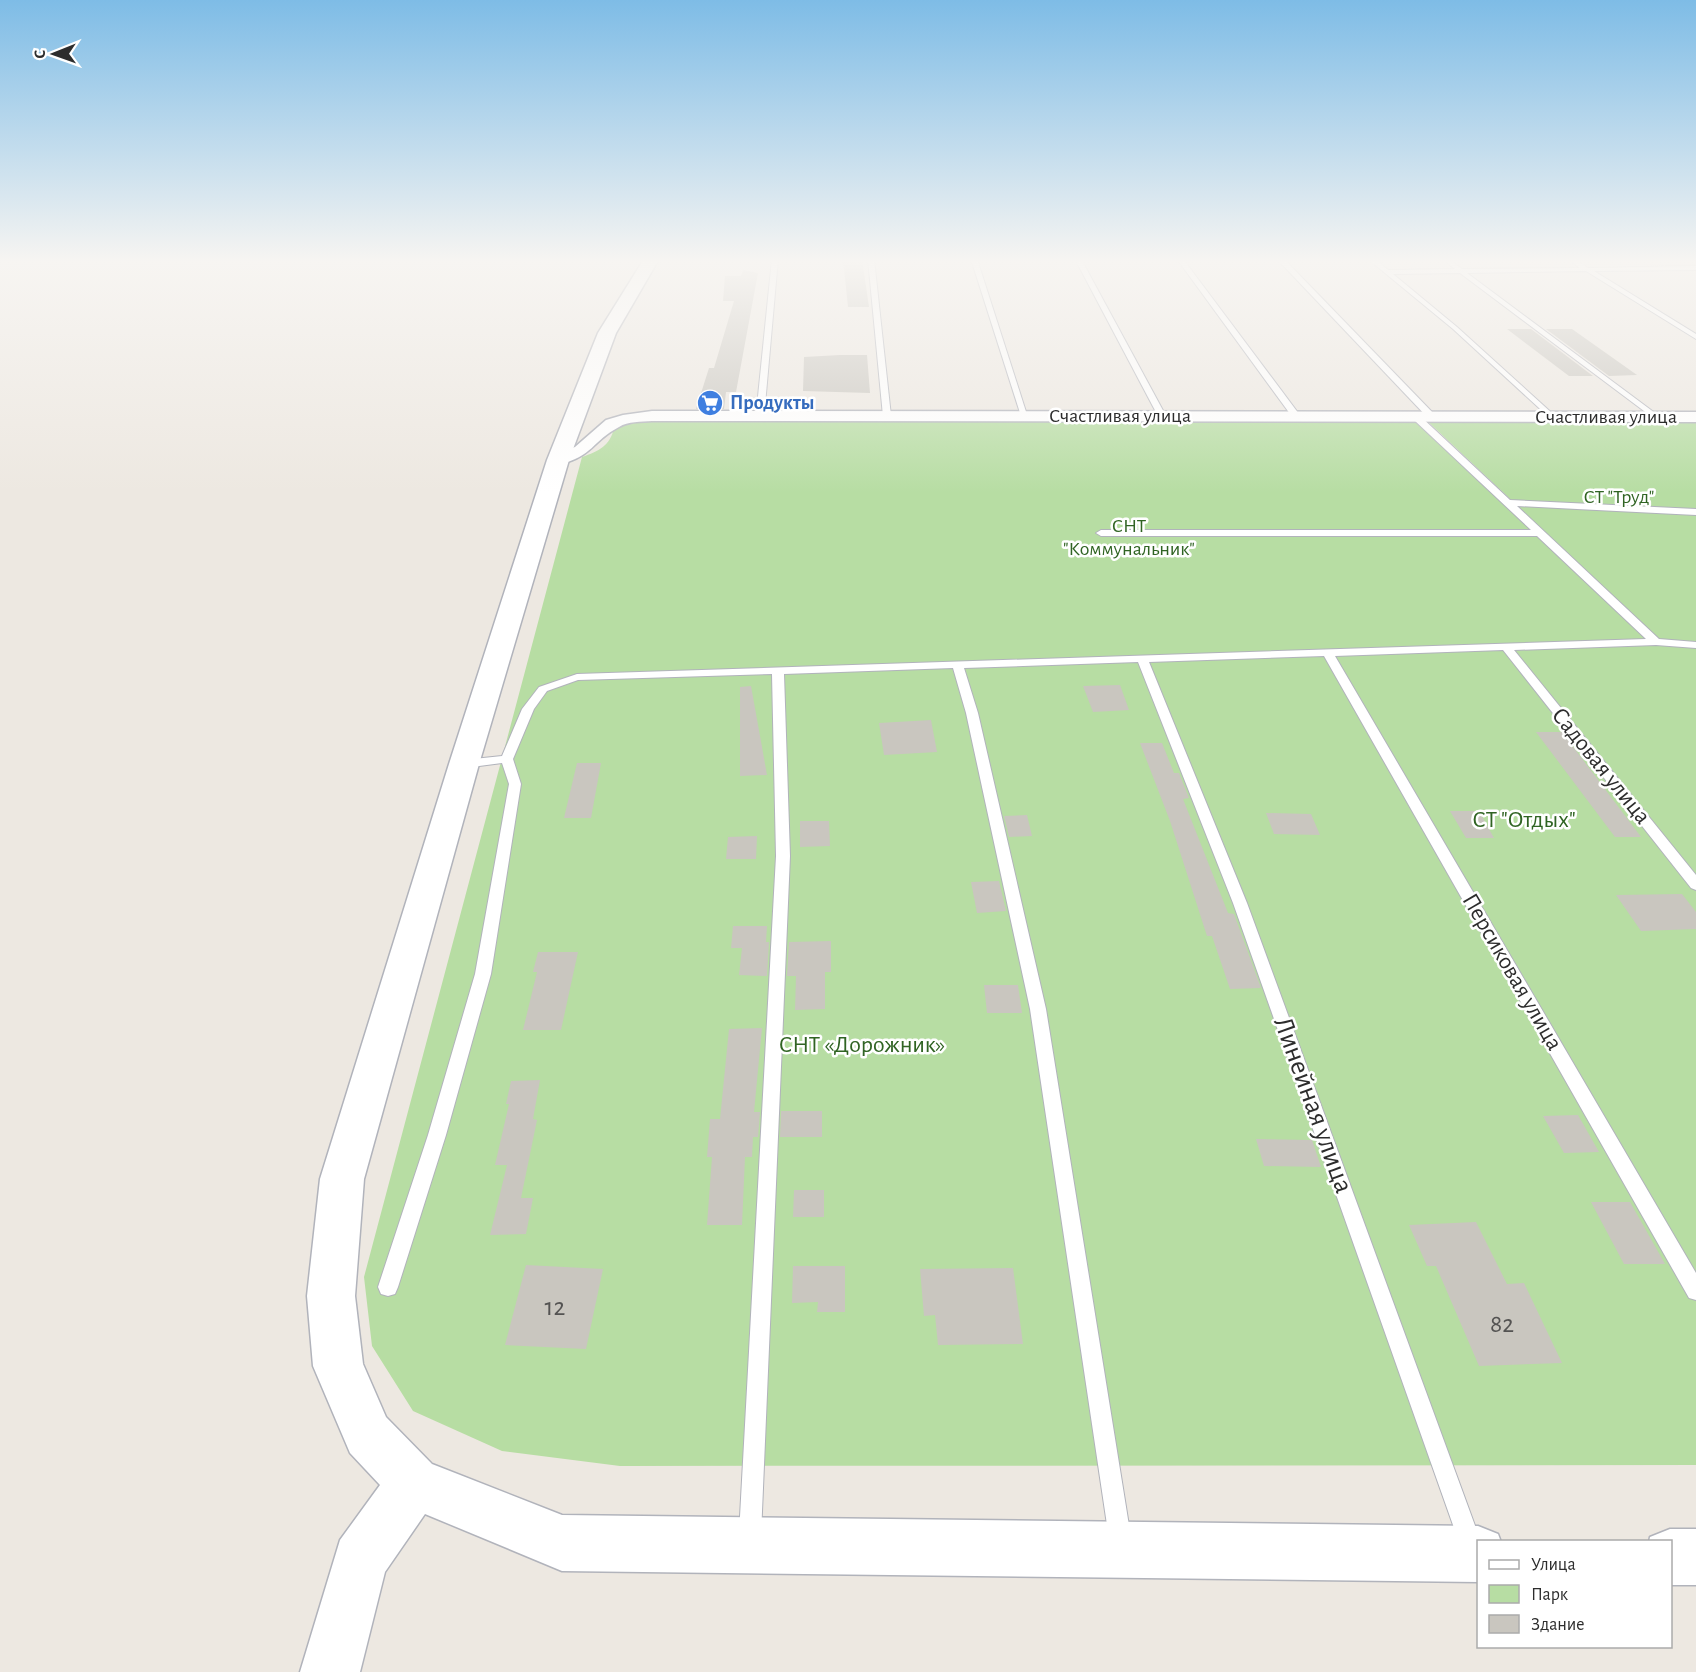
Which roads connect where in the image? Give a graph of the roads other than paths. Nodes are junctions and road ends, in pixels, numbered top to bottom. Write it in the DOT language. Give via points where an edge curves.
graph roads {
  1 [pos="605,337"];
  2 [pos="768,337"];
  3 [pos="879,337"];
  4 [pos="999,337"];
  5 [pos="1120,337"];
  6 [pos="1238,337"];
  7 [pos="1351,337"];
  8 [pos="1465,337"];
  9 [pos="1549,337"];
  10 [pos="760,416"];
  11 [pos="887,416"];
  12 [pos="1025,416"];
  13 [pos="1162,416"];
  14 [pos="1296,416"];
  15 [pos="1424,417"];
  16 [pos="1551,417"];
  17 [pos="1696,417"];
  18 [pos="1656,418"];
  19 [pos="558,460"];
  20 [pos="1508,503"];
  21 [pos="1696,512"];
  22 [pos="1540,532"];
  23 [pos="1101,533"];
  24 [pos="1656,642"];
  25 [pos="1690,644"];
  26 [pos="1506,647"];
  27 [pos="1328,652"];
  28 [pos="1696,655"];
  29 [pos="1142,658"];
  30 [pos="957,664"];
  31 [pos="778,670"];
  32 [pos="507,759"];
  33 [pos="464,764"];
  34 [pos="1696,885"];
  35 [pos="388,1287"];
  36 [pos="1696,1291"];
  37 [pos="414,1483"];
  38 [pos="750,1546"];
  39 [pos="1122,1550"];
  40 [pos="1477,1554"];
  41 [pos="1672,1557"];
  42 [pos="1696,1557"];
  43 [pos="330,1672"];
  1 -- 19 [label="main road"];
  2 -- 10 [label="lane"];
  3 -- 11 [label="lane"];
  4 -- 12 [label="lane"];
  5 -- 13 [label="lane"];
  6 -- 14 [label="lane"];
  7 -- 15 [label="lane"];
  8 -- 16 [label="lane"];
  9 -- 18 [label="lane"];
  10 -- 11 [label="street, Счастливая улица"];
  10 -- 19 [label="street, Счастливая улица" via="628,418 608,426 587,449"];
  11 -- 12 [label="street, Счастливая улица"];
  12 -- 13 [label="street, Счастливая улица"];
  13 -- 14 [label="street, Счастливая улица"];
  14 -- 15 [label="street, Счастливая улица"];
  15 -- 16 [label="street, Счастливая улица"];
  15 -- 20 [label="lane"];
  16 -- 18 [label="street, Счастливая улица"];
  17 -- 18 [label="street, Счастливая улица"];
  19 -- 33 [label="main road"];
  20 -- 21 [label="lane"];
  20 -- 22 [label="lane"];
  22 -- 23 [label="lane"];
  22 -- 24 [label="lane"];
  24 -- 25 [label="lane"];
  24 -- 26 [label="lane"];
  25 -- 28 [label="lane"];
  26 -- 27 [label="lane"];
  26 -- 34 [label="lane, Садовая улица"];
  27 -- 29 [label="lane"];
  27 -- 36 [label="lane, Персиковая улица"];
  29 -- 30 [label="lane"];
  29 -- 40 [label="lane, Линейная улица" via="1240,903"];
  30 -- 31 [label="lane"];
  30 -- 39 [label="lane" via="972,713 1038,1010"];
  31 -- 32 [label="lane" via="577,677 543,689 528,709"];
  31 -- 38 [label="lane" via="783,856"];
  32 -- 33 [label="lane"];
  32 -- 35 [label="lane" via="515,784 483,974"];
  33 -- 37 [label="main road" via="342,1179 332,1296 338,1366 363,1425"];
  37 -- 38 [label="main road" via="562,1543"];
  37 -- 43 [label="main road" via="360,1560"];
  38 -- 39 [label="main road"];
  39 -- 40 [label="main road"];
  41 -- 42 [label="main road"];
}
